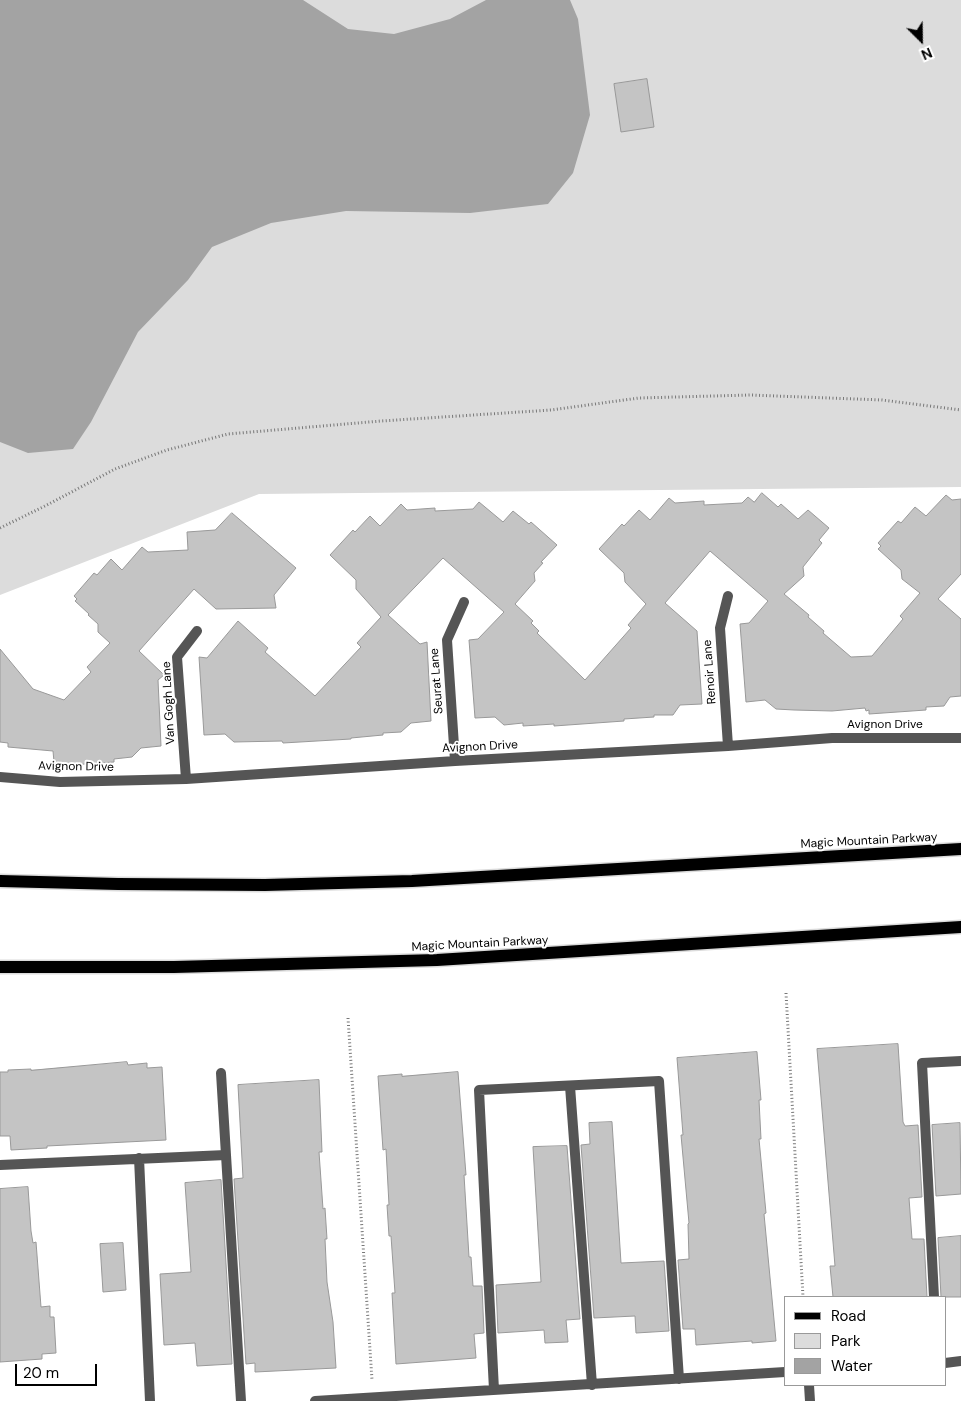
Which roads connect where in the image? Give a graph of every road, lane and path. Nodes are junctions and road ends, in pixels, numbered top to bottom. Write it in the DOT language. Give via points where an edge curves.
graph roads {
  1 [pos="961,410"];
  2 [pos="0,528"];
  3 [pos="728,596"];
  4 [pos="464,602"];
  5 [pos="197,631"];
  6 [pos="961,738"];
  7 [pos="728,746"];
  8 [pos="455,761"];
  9 [pos="0,777"];
  10 [pos="186,779"];
  11 [pos="961,849"];
  12 [pos="0,882"];
  13 [pos="961,927"];
  14 [pos="0,966"];
  15 [pos="786,993"];
  16 [pos="348,1018"];
  17 [pos="961,1062"];
  18 [pos="221,1074"];
  19 [pos="570,1086"];
  20 [pos="226,1155"];
  21 [pos="139,1158"];
  22 [pos="0,1165"];
  23 [pos="803,1296"];
  24 [pos="934,1296"];
  25 [pos="961,1362"];
  26 [pos="946,1363"];
  27 [pos="784,1372"];
  28 [pos="679,1379"];
  29 [pos="592,1385"];
  30 [pos="809,1386"];
  31 [pos="494,1390"];
  32 [pos="373,1399"];
  33 [pos="150,1401"];
  34 [pos="241,1401"];
  35 [pos="315,1401"];
  36 [pos="810,1401"];
  1 -- 2 [label="path" via="873,400 750,395 639,398 550,410 228,434 167,450 115,469"];
  3 -- 7 [label="lane, Renoir Lane" via="720,628"];
  4 -- 8 [label="lane, Seurat Lane" via="447,640"];
  5 -- 10 [label="lane, Van Gogh Lane" via="177,657"];
  6 -- 7 [label="lane, Avignon Drive" via="832,738"];
  7 -- 8 [label="lane, Avignon Drive"];
  8 -- 10 [label="lane, Avignon Drive"];
  9 -- 10 [label="lane, Avignon Drive" via="60,782"];
  11 -- 12 [label="main road, Magic Mountain Parkway" via="412,881 265,885"];
  13 -- 14 [label="main road, Magic Mountain Parkway" via="437,960 174,968"];
  15 -- 23 [label="path"];
  16 -- 32 [label="path"];
  17 -- 24 [label="lane" via="922,1063"];
  18 -- 20 [label="lane"];
  19 -- 28 [label="lane" via="659,1081"];
  19 -- 29 [label="lane"];
  19 -- 31 [label="lane" via="479,1090"];
  20 -- 21 [label="lane"];
  20 -- 34 [label="lane"];
  21 -- 22 [label="lane"];
  21 -- 33 [label="lane"];
  25 -- 26 [label="lane"];
  27 -- 28 [label="lane"];
  28 -- 29 [label="lane"];
  29 -- 31 [label="lane"];
  30 -- 36 [label="lane"];
  31 -- 32 [label="lane"];
  32 -- 35 [label="lane"];
}
